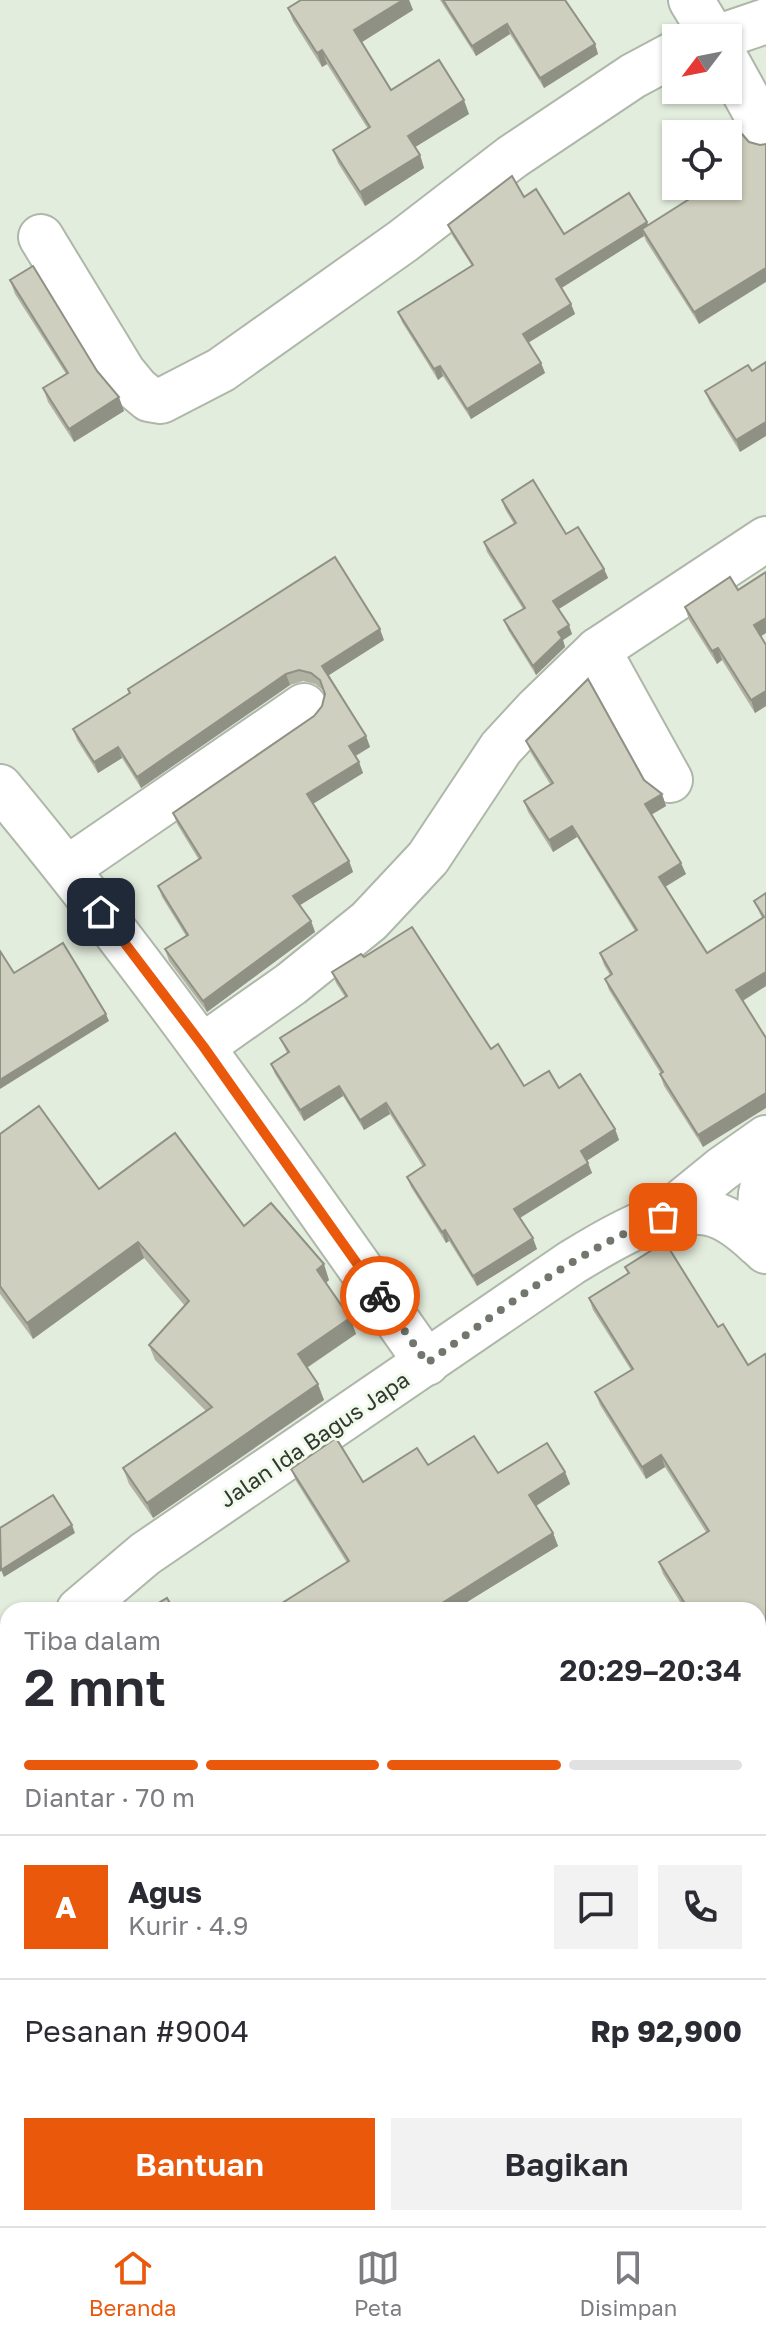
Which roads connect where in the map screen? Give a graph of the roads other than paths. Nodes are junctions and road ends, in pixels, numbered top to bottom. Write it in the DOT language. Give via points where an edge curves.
graph roads {
  1 [pos="691,0"];
  2 [pos="766,21"];
  3 [pos="706,24"];
  4 [pos="742,29"];
  5 [pos="662,60"];
  6 [pos="742,88"];
  7 [pos="766,132"];
  8 [pos="41,237"];
  9 [pos="766,539"];
  10 [pos="598,650"];
  11 [pos="304,706"];
  12 [pos="670,780"];
  13 [pos="0,787"];
  14 [pos="68,868"];
  15 [pos="203,1046"];
  16 [pos="766,1138"];
  17 [pos="766,1172"];
  18 [pos="663,1217"];
  19 [pos="762,1247"];
  20 [pos="427,1363"];
  21 [pos="88,1602"];
  1 -- 3 [label="street"];
  2 -- 4 [label="street"];
  5 -- 8 [label="street" via="512,157 221,370 161,401 149,399 123,372"];
  6 -- 7 [label="street"];
  9 -- 10 [label="street"];
  10 -- 12 [label="street"];
  10 -- 15 [label="street" via="501,748 428,858 369,921"];
  11 -- 14 [label="street"];
  13 -- 14 [label="street"];
  14 -- 15 [label="street"];
  15 -- 20 [label="street"];
  16 -- 18 [label="street"];
  17 -- 19 [label="street"];
  18 -- 19 [label="street, Jalan Ida Bagus Japa" via="694,1212 720,1216"];
  18 -- 20 [label="street, Jalan Ida Bagus Japa" via="624,1232 571,1263"];
  20 -- 21 [label="street, Jalan Ida Bagus Japa" via="145,1554"];
}
